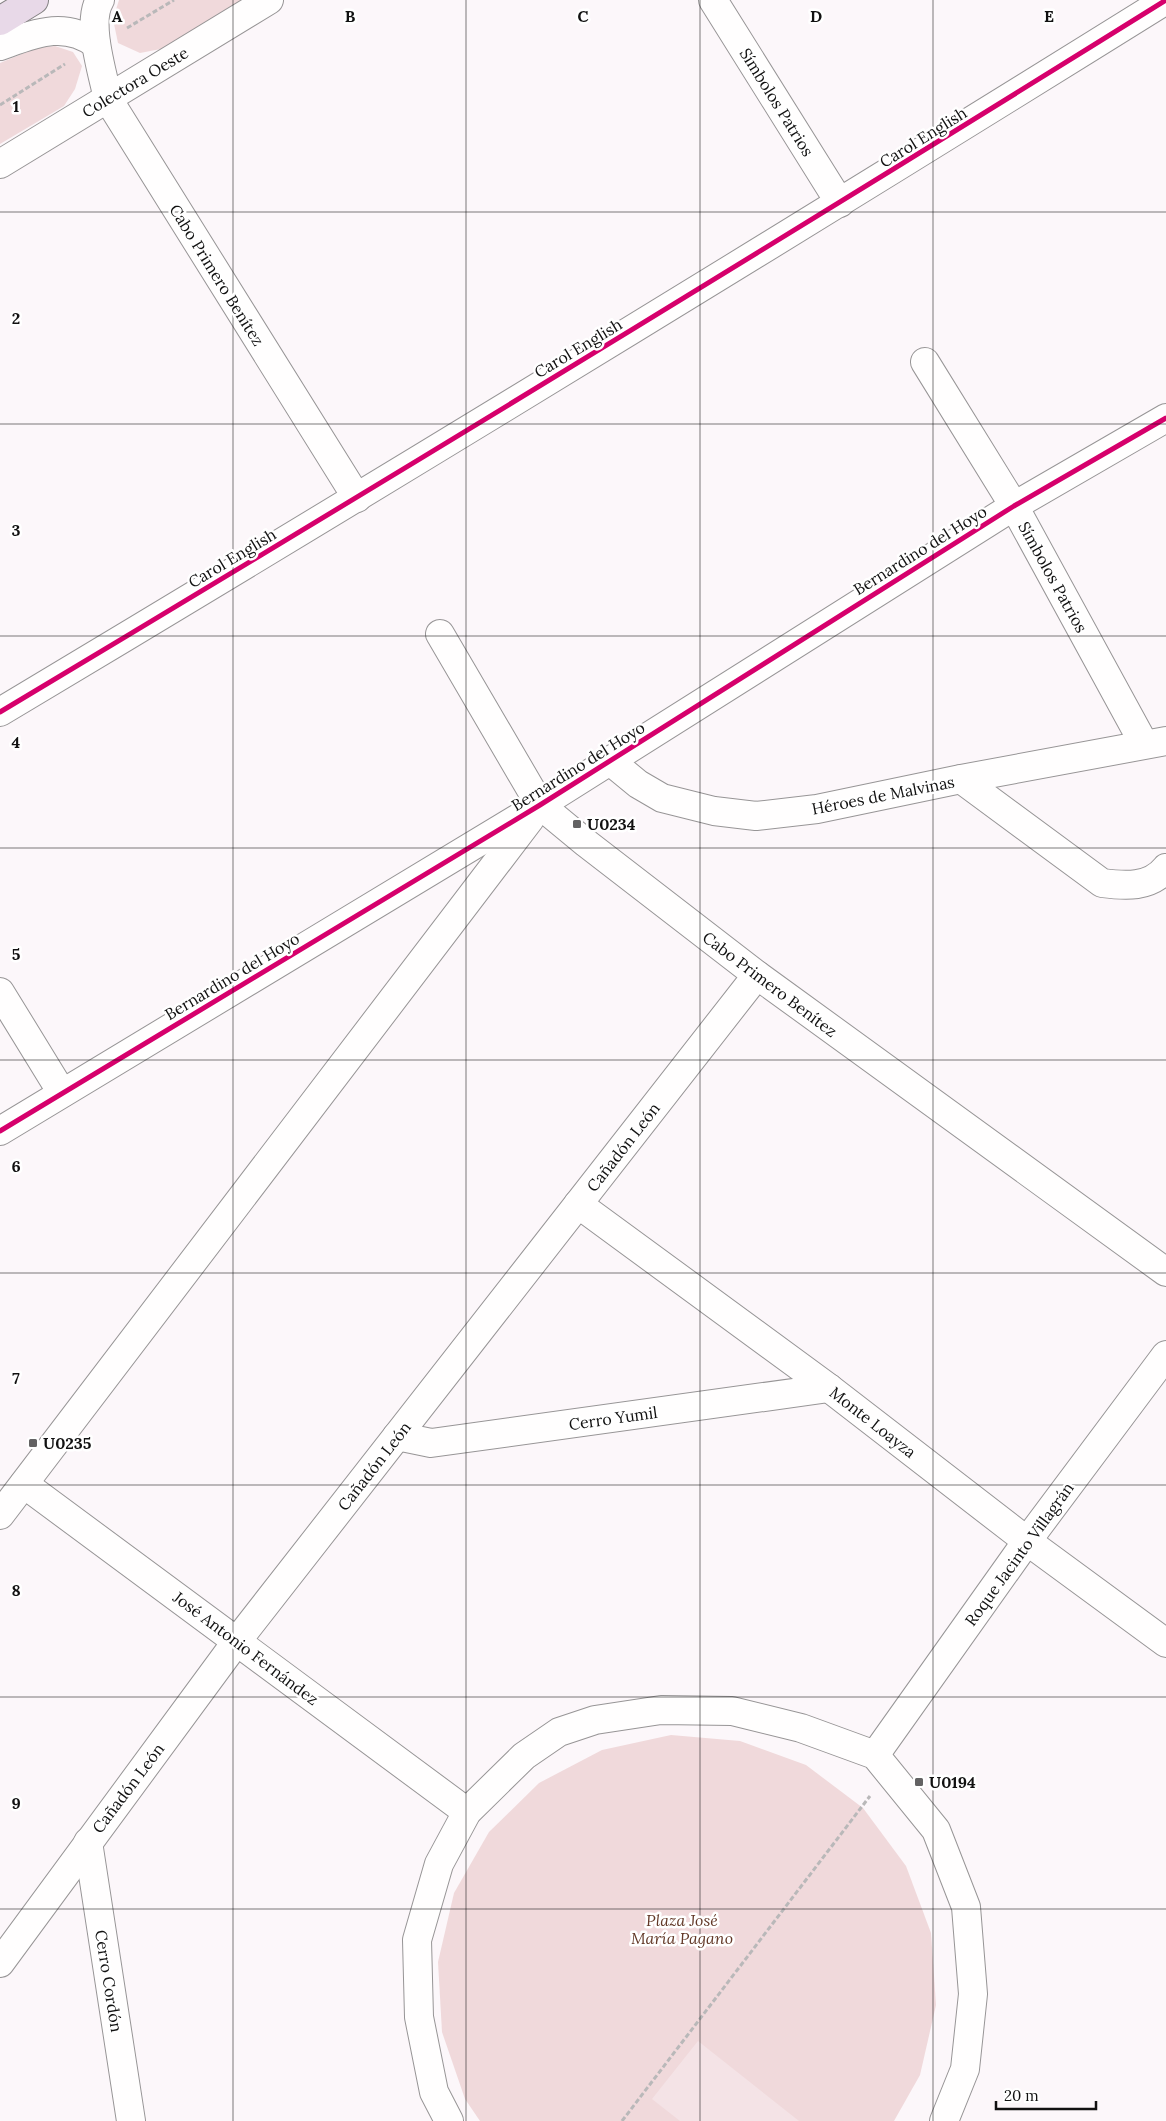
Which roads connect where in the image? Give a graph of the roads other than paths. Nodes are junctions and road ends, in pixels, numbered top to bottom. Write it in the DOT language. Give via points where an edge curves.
graph roads {
  1 [pos="34,0"];
  2 [pos="100,0"];
  3 [pos="269,0"];
  4 [pos="713,0"];
  5 [pos="1166,0"];
  6 [pos="0,20"];
  7 [pos="96,44"];
  8 [pos="0,46"];
  9 [pos="108,99"];
  10 [pos="0,164"];
  11 [pos="840,203"];
  12 [pos="925,362"];
  13 [pos="1166,418"];
  14 [pos="357,498"];
  15 [pos="1014,506"];
  16 [pos="440,634"];
  17 [pos="0,712"];
  18 [pos="1155,742"];
  19 [pos="610,762"];
  20 [pos="961,779"];
  21 [pos="540,806"];
  22 [pos="1166,868"];
  23 [pos="757,975"];
  24 [pos="0,992"];
  25 [pos="62,1093"];
  26 [pos="0,1131"];
  27 [pos="578,1204"];
  28 [pos="1166,1272"];
  29 [pos="1166,1355"];
  30 [pos="829,1388"];
  31 [pos="397,1436"];
  32 [pos="24,1484"];
  33 [pos="0,1515"];
  34 [pos="1027,1541"];
  35 [pos="237,1641"];
  36 [pos="1166,1643"];
  37 [pos="881,1763"];
  38 [pos="467,1812"];
  39 [pos="88,1842"];
  40 [pos="0,1963"];
  41 [pos="131,2121"];
  42 [pos="449,2121"];
  43 [pos="944,2121"];
  1 -- 6 [label="highway"];
  2 -- 7 [label="street, Cabo Primero Benítez" via="96,6"];
  3 -- 9 [label="street, Colectora Oeste"];
  4 -- 11 [label="street, Símbolos Patrios"];
  5 -- 11 [label="street, Carol English"];
  7 -- 8 [label="street" via="67,30 42,32"];
  7 -- 9 [label="street, Cabo Primero Benítez"];
  9 -- 10 [label="street, Colectora Oeste"];
  9 -- 14 [label="street, Cabo Primero Benítez"];
  11 -- 14 [label="street, Carol English"];
  12 -- 15 [label="street, Símbolos Patrios"];
  13 -- 15 [label="street, Bernardino del Hoyo"];
  14 -- 17 [label="street, Carol English"];
  15 -- 18 [label="street, Símbolos Patrios"];
  15 -- 19 [label="street, Bernardino del Hoyo"];
  16 -- 21 [label="street, Cabo Primero Benítez"];
  18 -- 20 [label="street, Héroes de Malvinas"];
  19 -- 20 [label="street, Héroes de Malvinas" via="662,798 714,811 756,816 817,809"];
  19 -- 21 [label="street, Bernardino del Hoyo"];
  20 -- 22 [label="street" via="1102,883 1129,886 1159,876"];
  21 -- 23 [label="street, Cabo Primero Benítez"];
  21 -- 25 [label="street, Bernardino del Hoyo"];
  21 -- 32 [label="street"];
  23 -- 27 [label="street, Cañadón León"];
  23 -- 28 [label="street, Cabo Primero Benítez"];
  24 -- 25 [label="street"];
  25 -- 26 [label="street, Bernardino del Hoyo"];
  27 -- 30 [label="street, Monte Loayza"];
  27 -- 31 [label="street, Cañadón León"];
  29 -- 34 [label="street, Roque Jacinto Villagrán"];
  30 -- 31 [label="street, Cerro Yumil" via="431,1443"];
  30 -- 34 [label="street, Monte Loayza"];
  31 -- 35 [label="street, Cañadón León"];
  32 -- 33 [label="street"];
  32 -- 35 [label="street, José Antonio Fernández"];
  34 -- 36 [label="street, Monte Loayza"];
  34 -- 37 [label="street, Roque Jacinto Villagrán"];
  35 -- 38 [label="street, José Antonio Fernández"];
  35 -- 39 [label="street, Cañadón León"];
  37 -- 38 [label="street" via="801,1728 732,1711 661,1710 595,1720 559,1732 524,1756"];
  37 -- 43 [label="street" via="936,1830 966,1907 973,1994 965,2069"];
  38 -- 42 [label="street" via="439,1864 417,1940 419,2017 434,2092"];
  39 -- 40 [label="street, Cañadón León"];
  39 -- 41 [label="street, Cerro Cordón"];
}
